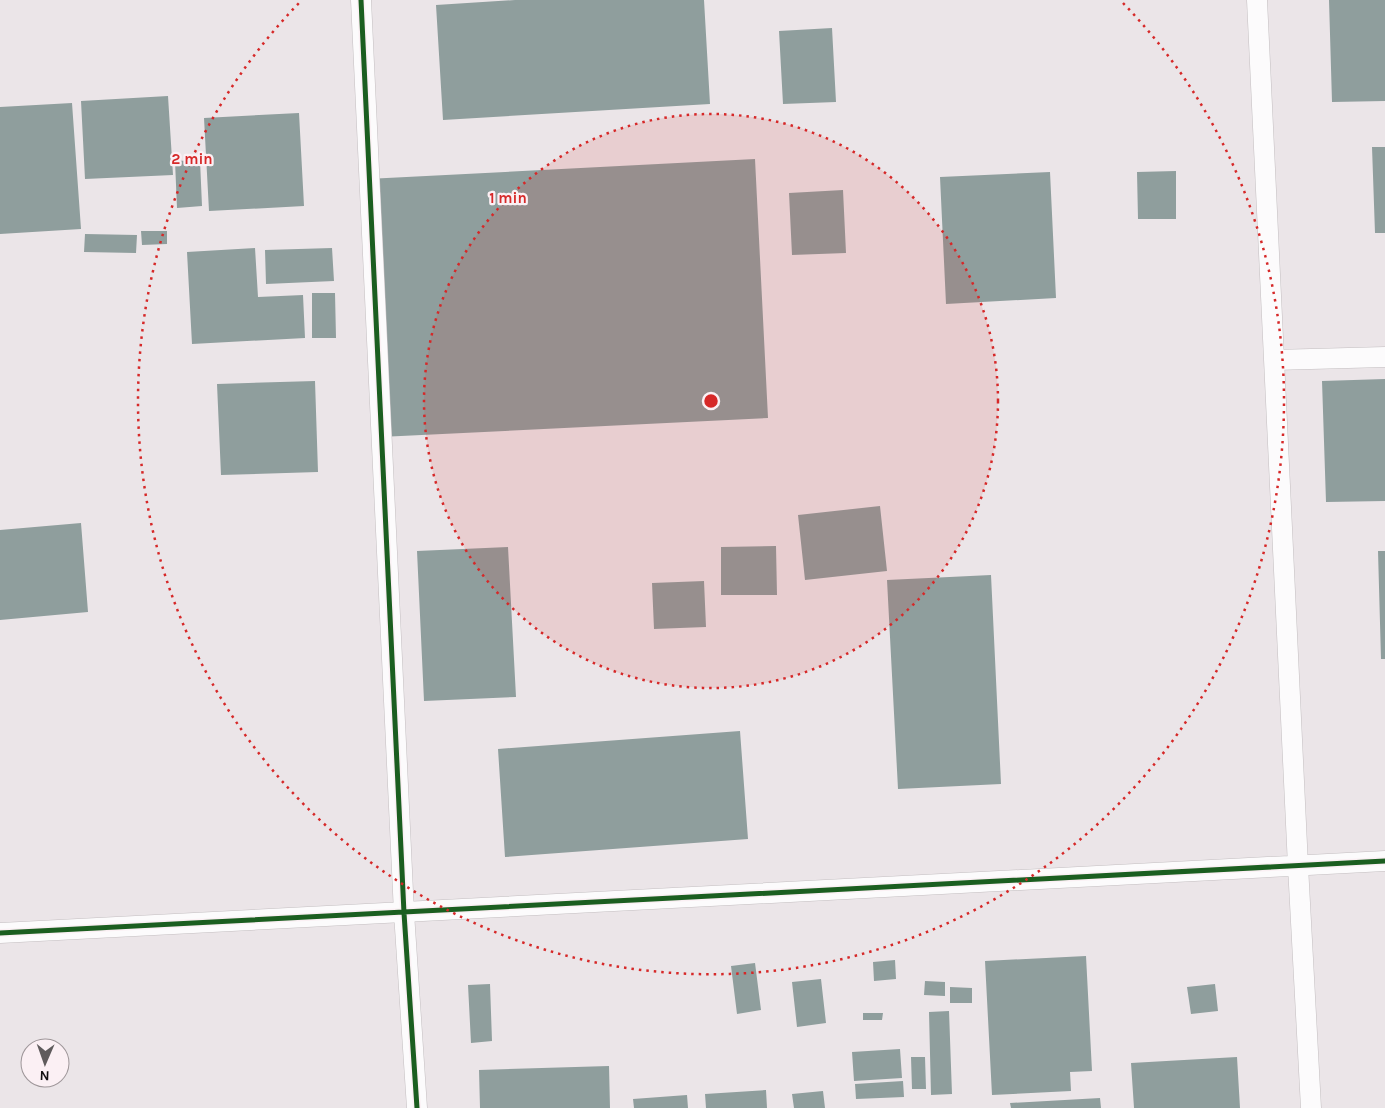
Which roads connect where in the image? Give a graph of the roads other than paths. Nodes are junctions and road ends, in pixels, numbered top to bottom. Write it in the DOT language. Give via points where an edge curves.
graph roads {
  1 [pos="361,0"];
  2 [pos="1257,0"];
  3 [pos="1385,357"];
  4 [pos="1274,360"];
  5 [pos="1385,861"];
  6 [pos="1298,866"];
  7 [pos="404,913"];
  8 [pos="0,933"];
  9 [pos="417,1108"];
  10 [pos="1311,1108"];
  1 -- 7 [label="street"];
  2 -- 4 [label="street"];
  3 -- 4 [label="street"];
  4 -- 6 [label="street"];
  5 -- 6 [label="street"];
  6 -- 7 [label="street"];
  6 -- 10 [label="street"];
  7 -- 8 [label="street"];
  7 -- 9 [label="street"];
}
